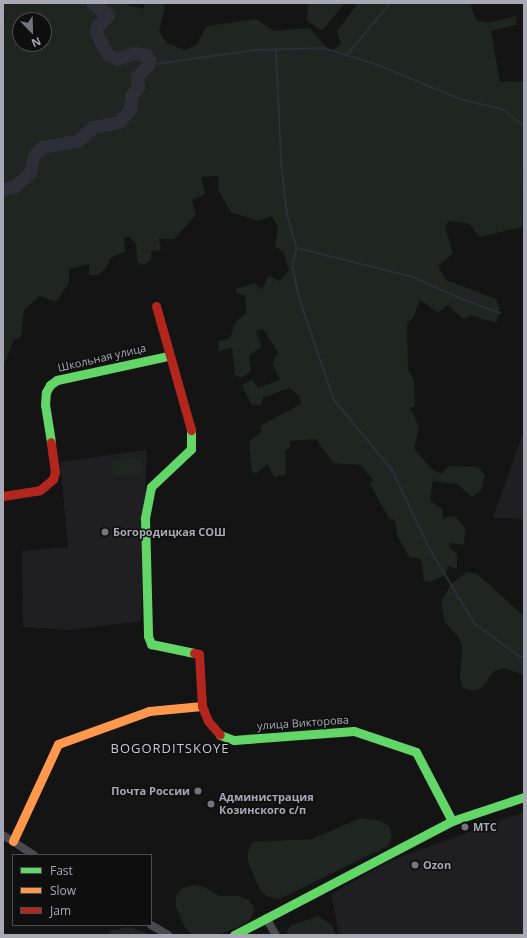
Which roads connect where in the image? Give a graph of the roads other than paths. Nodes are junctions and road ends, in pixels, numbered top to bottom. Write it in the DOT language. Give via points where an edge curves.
graph roads {
  1 [pos="156,306"];
  2 [pos="168,356"];
  3 [pos="3,496"];
  4 [pos="202,706"];
  5 [pos="524,797"];
  6 [pos="452,821"];
  7 [pos="3,835"];
  8 [pos="13,842"];
  9 [pos="32,854"];
  10 [pos="266,918"];
  11 [pos="152,926"];
  12 [pos="168,935"];
  13 [pos="234,935"];
  14 [pos="276,935"];
  1 -- 2 [label="street"];
  2 -- 3 [label="street, Школьная улица" via="57,380 50,385 46,392 45,405 55,472 53,479 40,490"];
  2 -- 4 [label="street, улица Викторова" via="193,436 191,449 151,487 145,518 148,636 151,644 199,654"];
  4 -- 6 [label="street, улица Викторова" via="213,730 227,738 354,731 416,752"];
  4 -- 8 [label="street" via="149,711 58,744"];
  5 -- 6 [label="street"];
  6 -- 10 [label="street"];
  7 -- 8 [label="street"];
  8 -- 9 [label="street"];
  10 -- 13 [label="street"];
  10 -- 14 [label="street"];
  11 -- 12 [label="street"];
}
